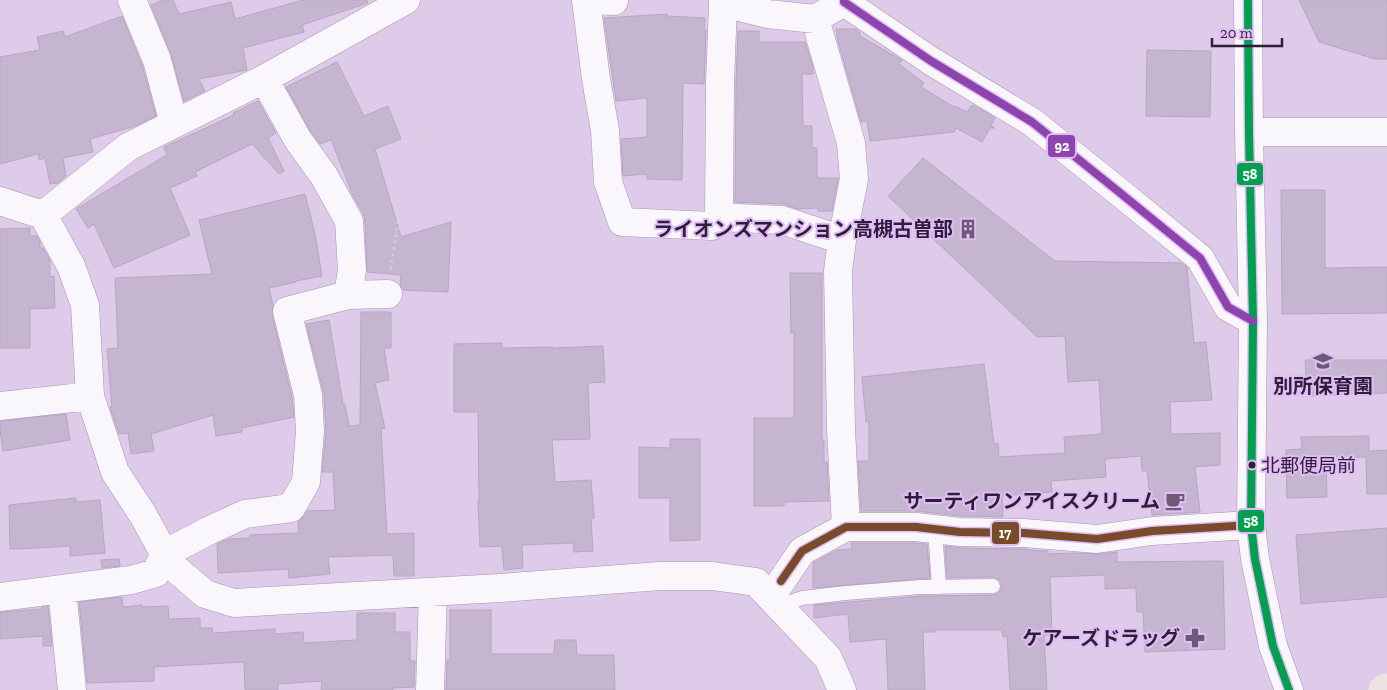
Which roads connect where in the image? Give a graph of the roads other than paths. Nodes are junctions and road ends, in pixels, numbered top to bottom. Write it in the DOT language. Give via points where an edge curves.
graph roads {
  1 [pos="132,0"];
  2 [pos="406,0"];
  3 [pos="586,0"];
  4 [pos="1248,0"];
  5 [pos="844,1"];
  6 [pos="720,2"];
  7 [pos="815,19"];
  8 [pos="264,79"];
  9 [pos="174,124"];
  10 [pos="1249,132"];
  11 [pos="1387,132"];
  12 [pos="0,202"];
  13 [pos="43,215"];
  14 [pos="719,217"];
  15 [pos="842,240"];
  16 [pos="388,294"];
  17 [pos="348,295"];
  18 [pos="1253,321"];
  19 [pos="90,396"];
  20 [pos="0,406"];
  21 [pos="1251,525"];
  22 [pos="846,527"];
  23 [pos="936,529"];
  24 [pos="164,554"];
  25 [pos="993,586"];
  26 [pos="939,587"];
  27 [pos="62,589"];
  28 [pos="433,592"];
  29 [pos="0,597"];
  30 [pos="775,601"];
  31 [pos="1387,688"];
  32 [pos="72,690"];
  33 [pos="430,690"];
  34 [pos="842,690"];
  35 [pos="1289,690"];
  36 [pos="1383,690"];
  1 -- 9 [label="street" via="157,60"];
  2 -- 8 [label="street"];
  3 -- 14 [label="street" via="605,130 608,182 622,222 712,226"];
  4 -- 10 [label="street"];
  5 -- 7 [label="street"];
  5 -- 18 [label="street" via="1039,128 1200,258 1228,307"];
  6 -- 7 [label="street" via="768,14"];
  6 -- 14 [label="street"];
  7 -- 15 [label="street" via="851,143 854,179"];
  8 -- 9 [label="street"];
  8 -- 17 [label="street" via="349,221 352,270"];
  9 -- 13 [label="street" via="128,147"];
  10 -- 11 [label="street"];
  10 -- 18 [label="street"];
  12 -- 13 [label="street"];
  13 -- 19 [label="street" via="71,266 85,305"];
  14 -- 15 [label="street" via="782,220"];
  15 -- 22 [label="street" via="838,271"];
  16 -- 17 [label="street"];
  17 -- 24 [label="street" via="287,311 308,395 310,431 306,482 291,508 245,514"];
  18 -- 21 [label="street"];
  19 -- 20 [label="street"];
  19 -- 24 [label="street" via="115,472"];
  21 -- 23 [label="street" via="1152,531 1096,539"];
  21 -- 35 [label="street" via="1274,646"];
  22 -- 23 [label="street"];
  22 -- 30 [label="street" via="802,551"];
  23 -- 26 [label="lane"];
  24 -- 27 [label="street" via="156,573 131,580"];
  24 -- 28 [label="street" via="170,564 205,594 234,603"];
  25 -- 26 [label="lane"];
  26 -- 30 [label="lane"];
  27 -- 29 [label="street"];
  27 -- 32 [label="street"];
  28 -- 30 [label="street" via="660,576 712,576 756,582"];
  28 -- 33 [label="street"];
  30 -- 34 [label="street" via="828,658"];
  31 -- 36 [label="main road"];
}
